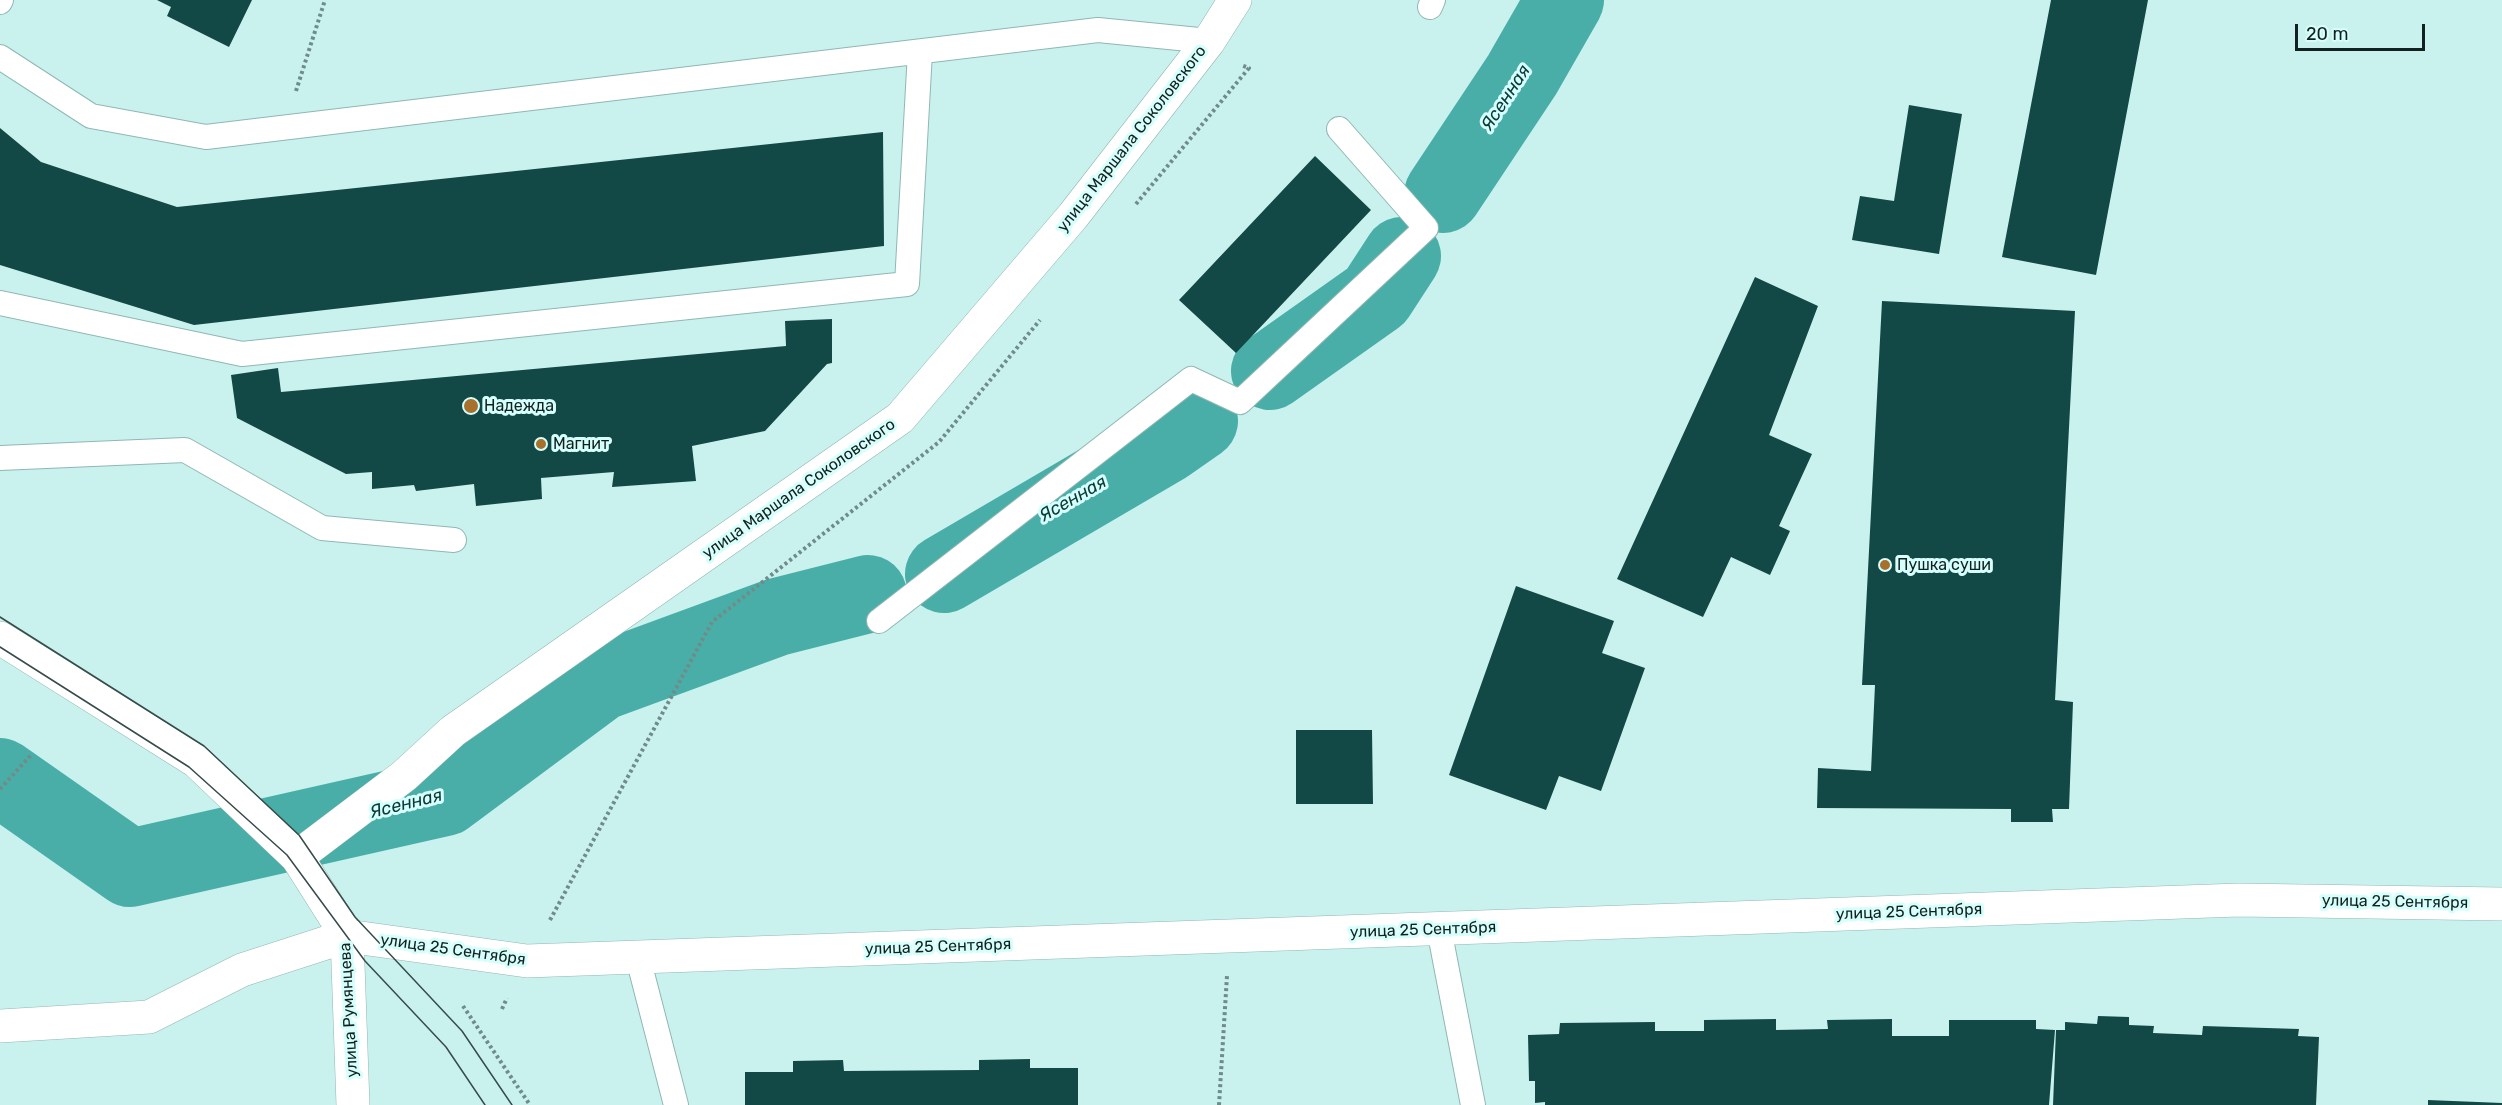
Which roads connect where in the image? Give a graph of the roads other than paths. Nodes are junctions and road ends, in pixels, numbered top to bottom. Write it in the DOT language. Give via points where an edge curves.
graph roads {
  1 [pos="1235,0"];
  2 [pos="1209,41"];
  3 [pos="920,52"];
  4 [pos="0,57"];
  5 [pos="1339,129"];
  6 [pos="0,303"];
  7 [pos="0,458"];
  8 [pos="454,540"];
  9 [pos="879,621"];
  10 [pos="0,638"];
  11 [pos="301,853"];
  12 [pos="2502,904"];
  13 [pos="1439,929"];
  14 [pos="346,936"];
  15 [pos="638,958"];
  16 [pos="0,1026"];
  17 [pos="353,1105"];
  18 [pos="676,1105"];
  19 [pos="1473,1105"];
  1 -- 2 [label="street, улица Маршала Соколовского"];
  2 -- 3 [label="lane" via="1098,30"];
  2 -- 11 [label="street, улица Маршала Соколовского" via="1072,216 900,418 453,731 401,778"];
  3 -- 4 [label="lane" via="206,137 91,116"];
  3 -- 6 [label="lane" via="907,284 242,354"];
  5 -- 9 [label="lane" via="1426,228 1240,402 1191,379"];
  7 -- 8 [label="lane" via="185,450 322,528"];
  10 -- 11 [label="street" via="196,761"];
  11 -- 14 [label="street, улица Румянцева"];
  12 -- 13 [label="street, улица 25 Сентября" via="2239,900"];
  13 -- 15 [label="street, улица 25 Сентября"];
  13 -- 19 [label="lane"];
  14 -- 15 [label="street, улица 25 Сентября" via="528,962"];
  14 -- 16 [label="street" via="242,970 149,1017"];
  14 -- 17 [label="street, улица Румянцева"];
  15 -- 18 [label="lane"];
}
